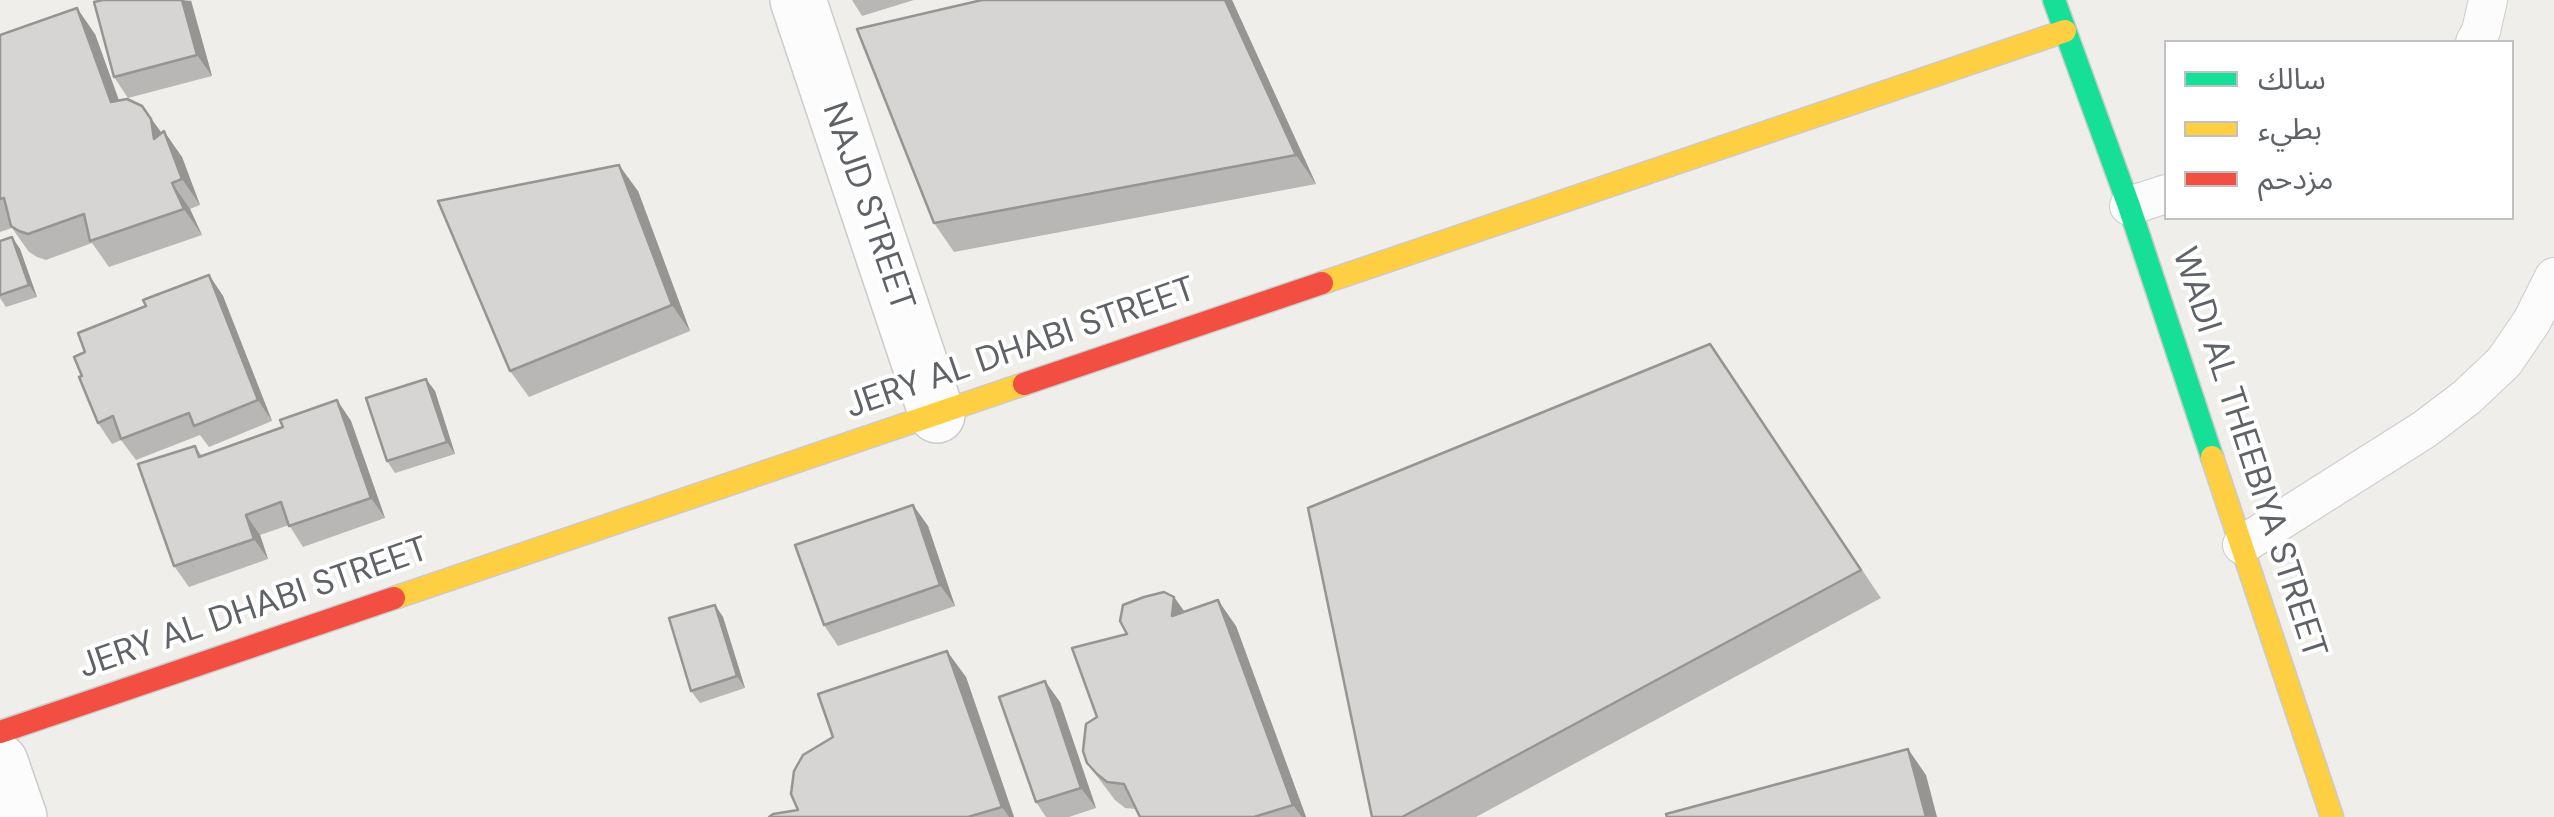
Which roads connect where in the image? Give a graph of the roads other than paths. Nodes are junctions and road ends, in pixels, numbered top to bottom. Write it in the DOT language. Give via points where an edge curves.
graph roads {
  1 [pos="798,0"];
  2 [pos="2054,0"];
  3 [pos="2488,0"];
  4 [pos="2065,31"];
  5 [pos="2476,40"];
  6 [pos="2164,195"];
  7 [pos="2129,206"];
  8 [pos="2554,277"];
  9 [pos="937,414"];
  10 [pos="2242,545"];
  11 [pos="0,732"];
  12 [pos="0,762"];
  13 [pos="18,817"];
  14 [pos="2332,817"];
  1 -- 9 [label="street, NAJD STREET"];
  2 -- 4 [label="street, WADI AL THEEBIYA STREET"];
  3 -- 5 [label="lane"];
  4 -- 7 [label="street, WADI AL THEEBIYA STREET"];
  4 -- 9 [label="street, JERY AL DHABI STREET"];
  6 -- 7 [label="lane"];
  7 -- 10 [label="street, WADI AL THEEBIYA STREET"];
  8 -- 10 [label="lane" via="2504,362 2467,397"];
  9 -- 11 [label="street, JERY AL DHABI STREET"];
  10 -- 14 [label="street, WADI AL THEEBIYA STREET"];
  12 -- 13 [label="street"];
}
